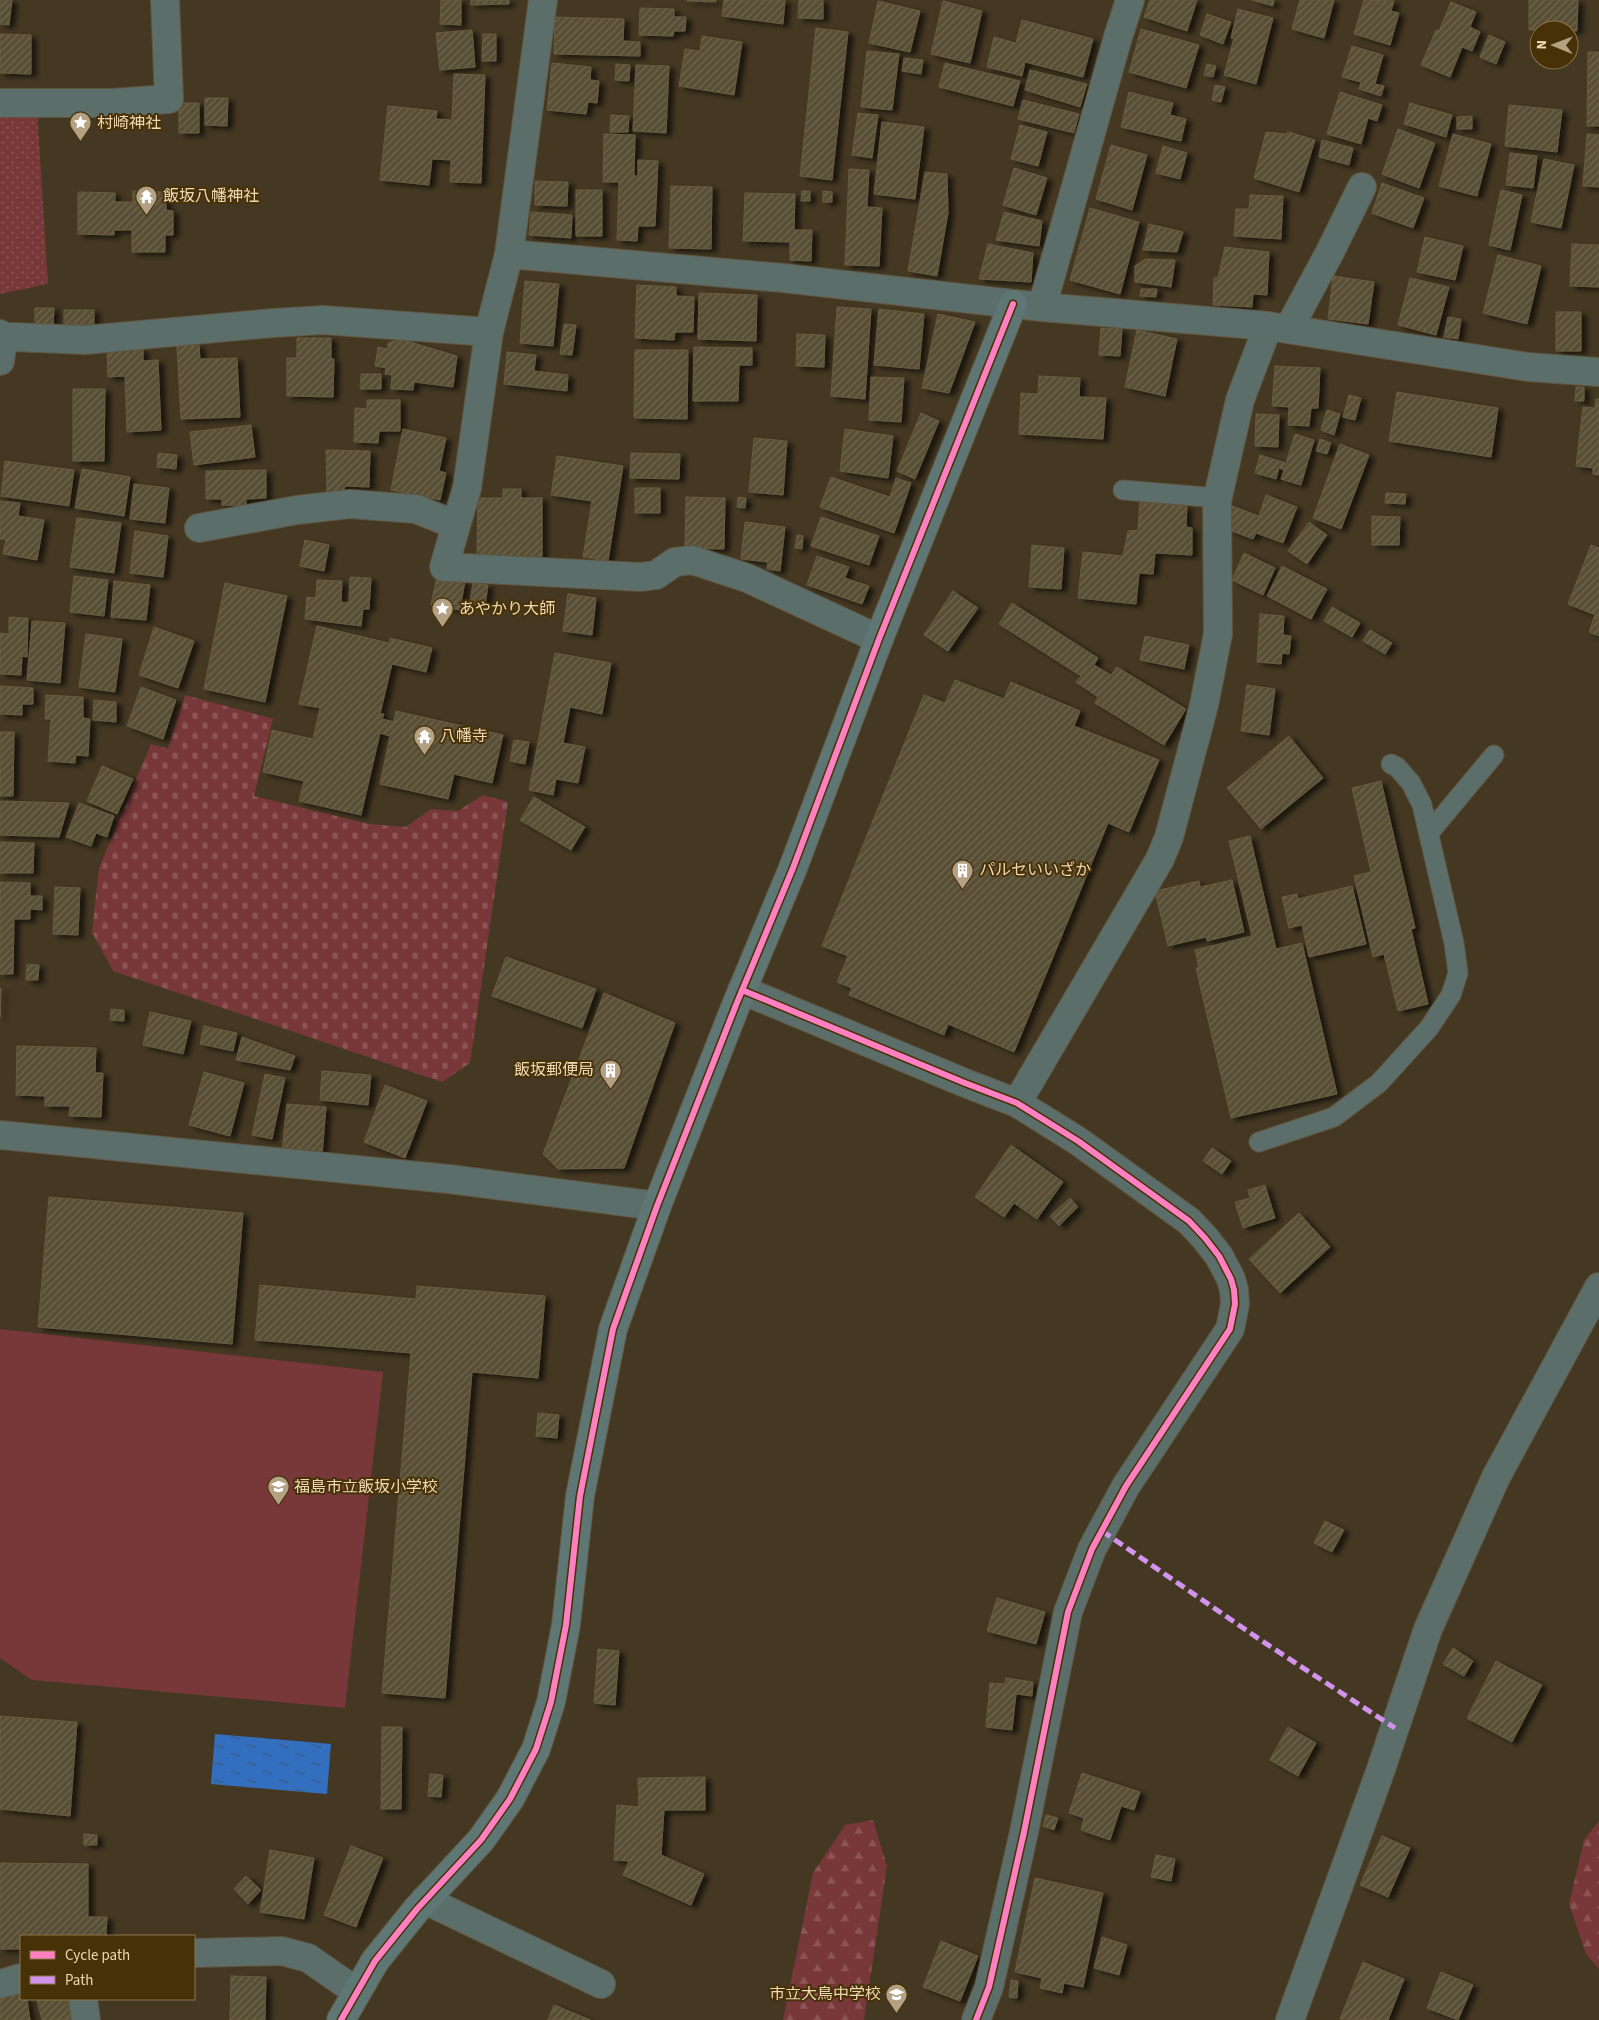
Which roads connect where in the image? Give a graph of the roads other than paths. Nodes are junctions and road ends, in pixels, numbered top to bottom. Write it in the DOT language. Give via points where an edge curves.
graph roads {
  1 [pos="165,0"];
  2 [pos="543,0"];
  3 [pos="1130,0"];
  4 [pos="0,104"];
  5 [pos="1362,188"];
  6 [pos="509,254"];
  7 [pos="1013,304"];
  8 [pos="1042,306"];
  9 [pos="1278,327"];
  10 [pos="489,332"];
  11 [pos="1,345"];
  12 [pos="1599,372"];
  13 [pos="1123,490"];
  14 [pos="1218,498"];
  15 [pos="456,525"];
  16 [pos="199,528"];
  17 [pos="878,639"];
  18 [pos="1494,755"];
  19 [pos="1391,764"];
  20 [pos="1429,833"];
  21 [pos="742,990"];
  22 [pos="1017,1103"];
  23 [pos="0,1135"];
  24 [pos="1259,1142"];
  25 [pos="657,1206"];
  26 [pos="1599,1287"];
  27 [pos="425,1900"];
  28 [pos="195,1953"];
  29 [pos="20,1978"];
  30 [pos="0,1984"];
  31 [pos="601,1984"];
  32 [pos="357,1992"];
  33 [pos="83,2000"];
  34 [pos="86,2020"];
  35 [pos="341,2020"];
  36 [pos="976,2020"];
  37 [pos="1290,2020"];
  1 -- 4 [label="street" via="169,99"];
  2 -- 6 [label="street"];
  3 -- 8 [label="street"];
  5 -- 9 [label="street" via="1330,252"];
  6 -- 7 [label="street" via="783,278"];
  6 -- 10 [label="street"];
  7 -- 8 [label="street"];
  7 -- 17 [label="street"];
  8 -- 9 [label="street"];
  9 -- 12 [label="street" via="1528,367"];
  9 -- 14 [label="street" via="1240,400"];
  10 -- 11 [label="street" via="323,320 85,340 13,337"];
  10 -- 15 [label="street" via="471,459"];
  13 -- 14 [label="lane"];
  14 -- 22 [label="street" via="1218,634 1204,705 1169,837 1155,867"];
  15 -- 16 [label="street" via="416,509 350,504"];
  15 -- 17 [label="street" via="444,567 641,577 656,575 675,562 692,560 747,578"];
  17 -- 21 [label="street" via="793,868"];
  18 -- 20 [label="lane"];
  19 -- 20 [label="lane" via="1411,783 1422,805"];
  20 -- 24 [label="lane" via="1454,943 1458,974 1451,995 1429,1028 1405,1055 1379,1083 1355,1102 1334,1117"];
  21 -- 22 [label="street"];
  21 -- 25 [label="street"];
  22 -- 36 [label="street" via="1078,1141 1189,1221 1219,1256 1231,1279 1236,1304 1230,1329 1126,1486 1092,1549 1068,1612 1024,1832 989,1987"];
  23 -- 25 [label="street" via="449,1178"];
  25 -- 27 [label="street" via="613,1329 580,1496 564,1634 551,1702 536,1749 510,1799 481,1840"];
  26 -- 37 [label="street" via="1496,1477 1428,1629"];
  27 -- 31 [label="street"];
  27 -- 32 [label="street" via="375,1961"];
  28 -- 32 [label="street" via="282,1951 308,1958"];
  29 -- 30 [label="street"];
  32 -- 35 [label="street"];
  33 -- 34 [label="street"];
}
